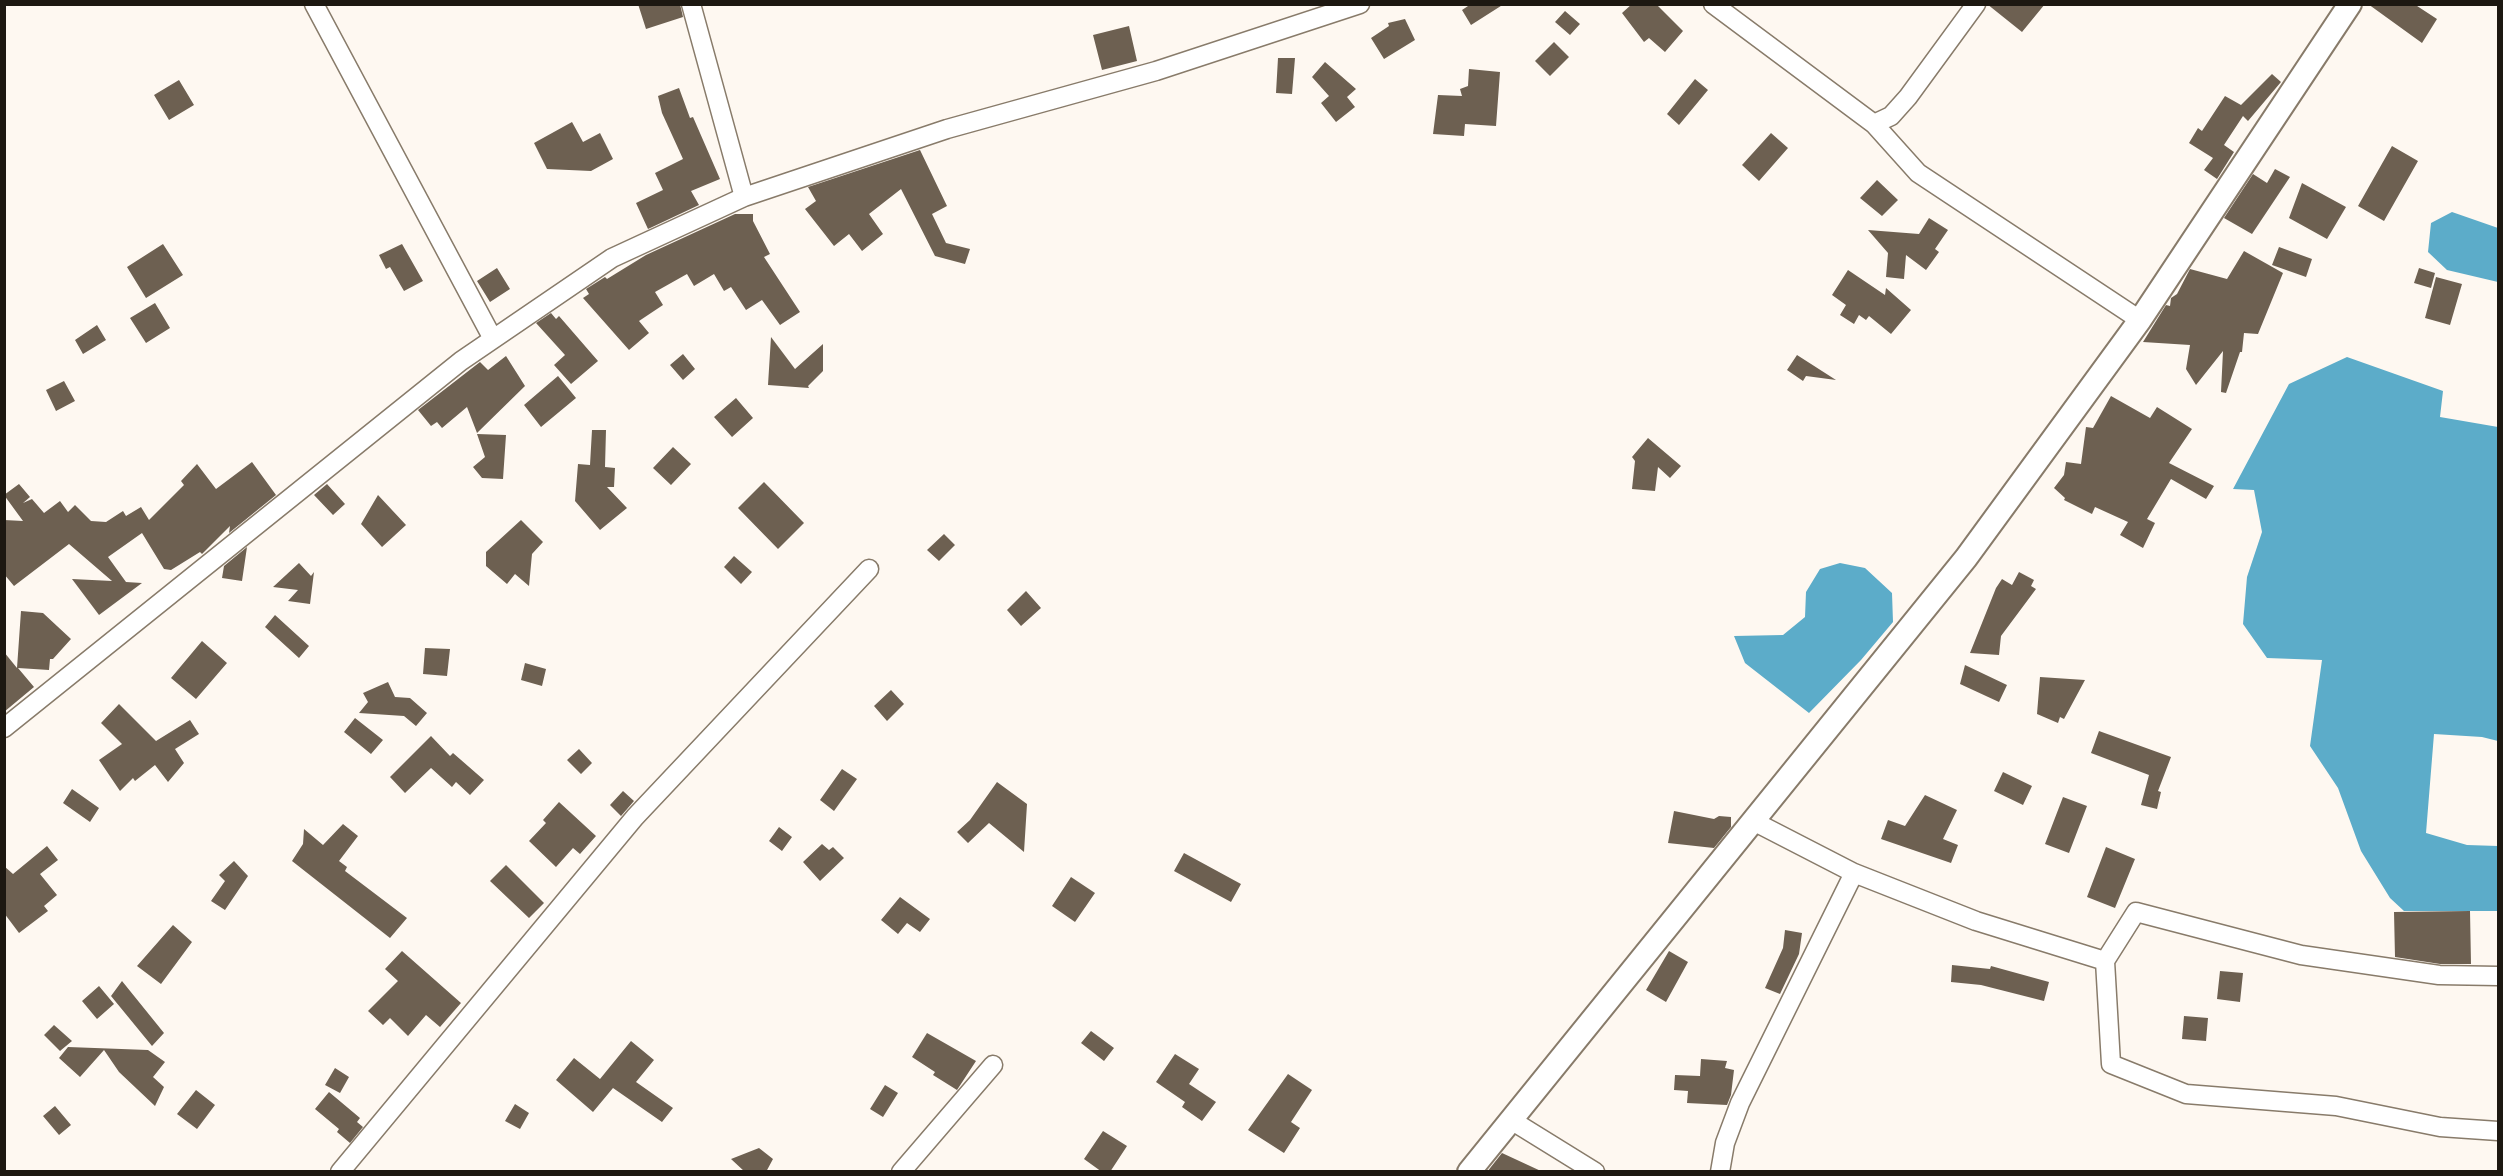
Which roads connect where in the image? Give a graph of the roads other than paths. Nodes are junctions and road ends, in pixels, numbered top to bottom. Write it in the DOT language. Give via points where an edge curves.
graph roads {
  1 [pos="314,4"];
  2 [pos="691,4"];
  3 [pos="1360,4"];
  4 [pos="1713,4"];
  5 [pos="1976,4"];
  6 [pos="2350,4"];
  7 [pos="1874,124"];
  8 [pos="744,197"];
  9 [pos="2140,320"];
  10 [pos="493,339"];
  11 [pos="869,569"];
  12 [pos="4,729"];
  13 [pos="1753,821"];
  14 [pos="1854,873"];
  15 [pos="2105,961"];
  16 [pos="2499,976"];
  17 [pos="993,1065"];
  18 [pos="1511,1120"];
  19 [pos="2499,1131"];
  20 [pos="340,1172"];
  21 [pos="901,1172"];
  22 [pos="1469,1172"];
  23 [pos="1595,1172"];
  24 [pos="1720,1172"];
  1 -- 10 [label="street"];
  2 -- 8 [label="street"];
  3 -- 8 [label="street" via="1156,71 947,129"];
  4 -- 7 [label="street"];
  5 -- 7 [label="street" via="1891,117"];
  6 -- 9 [label="street"];
  7 -- 9 [label="street" via="1918,173"];
  8 -- 10 [label="street" via="612,258"];
  9 -- 13 [label="street" via="1966,558"];
  10 -- 12 [label="street"];
  11 -- 20 [label="street" via="635,817"];
  13 -- 14 [label="street"];
  13 -- 18 [label="street"];
  14 -- 15 [label="street" via="1976,921"];
  14 -- 24 [label="street" via="1740,1103 1725,1143"];
  15 -- 16 [label="street" via="2136,912 2301,955 2439,975"];
  15 -- 19 [label="street" via="2110,1064 2186,1094 2336,1106 2440,1127"];
  17 -- 21 [label="street"];
  18 -- 22 [label="street"];
  18 -- 23 [label="street"];
}
